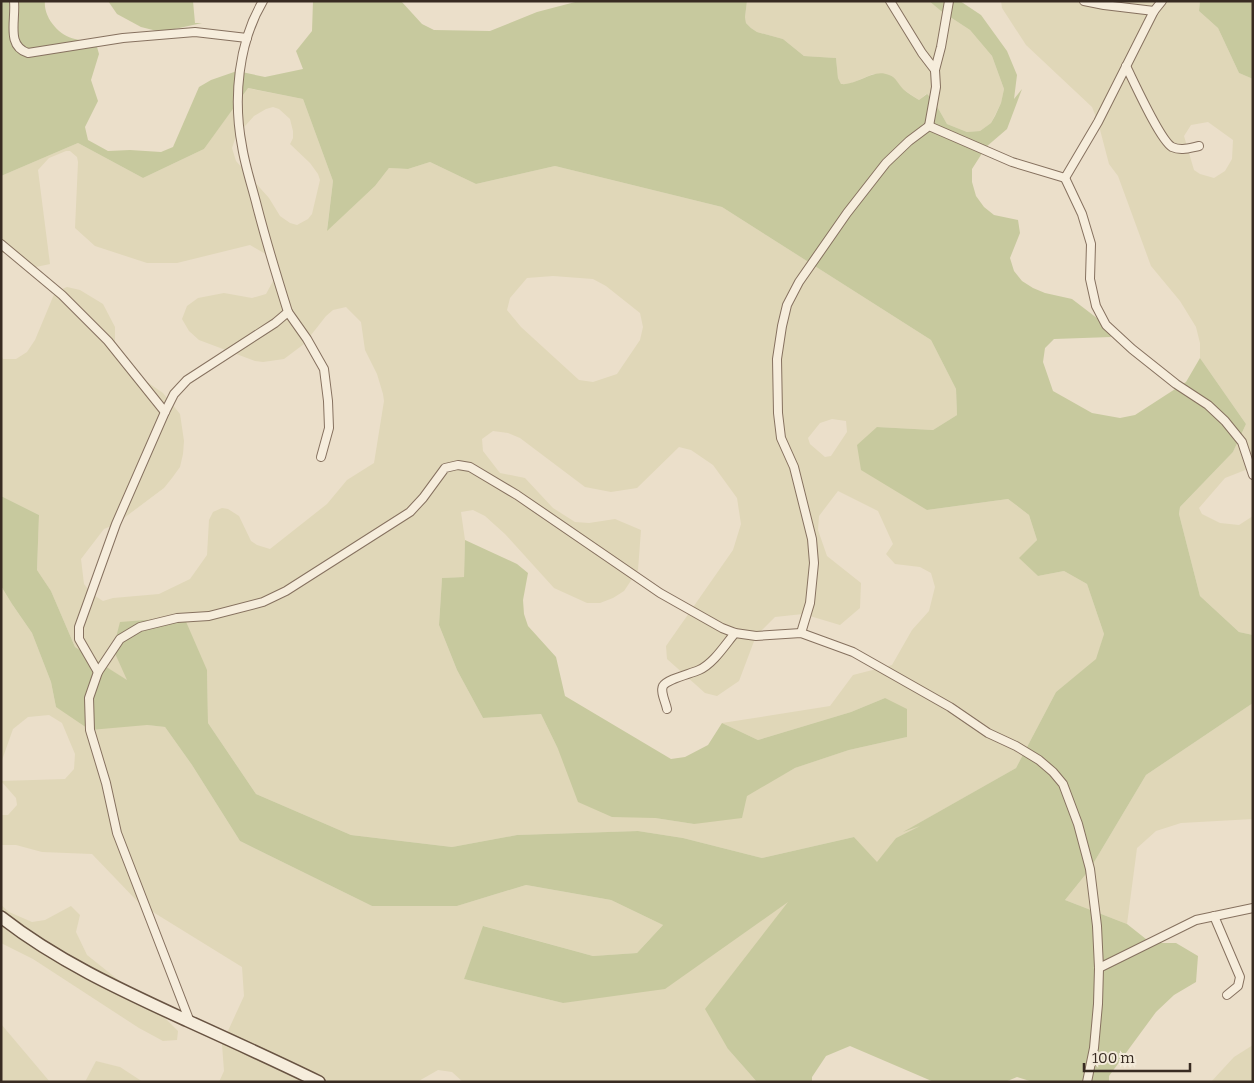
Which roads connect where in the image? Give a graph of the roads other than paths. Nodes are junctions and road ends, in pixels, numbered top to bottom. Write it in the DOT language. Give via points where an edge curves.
graph roads {
  1 [pos="14,1"];
  2 [pos="263,1"];
  3 [pos="890,1"];
  4 [pos="949,1"];
  5 [pos="1084,1"];
  6 [pos="1162,1"];
  7 [pos="1154,11"];
  8 [pos="247,38"];
  9 [pos="1126,66"];
  10 [pos="934,70"];
  11 [pos="929,126"];
  12 [pos="1198,146"];
  13 [pos="1065,178"];
  14 [pos="1,244"];
  15 [pos="288,312"];
  16 [pos="165,412"];
  17 [pos="321,457"];
  18 [pos="1253,475"];
  19 [pos="735,633"];
  20 [pos="801,633"];
  21 [pos="98,672"];
  22 [pos="667,709"];
  23 [pos="1253,908"];
  24 [pos="1214,916"];
  25 [pos="1,917"];
  26 [pos="1099,968"];
  27 [pos="1227,995"];
  28 [pos="190,1022"];
  29 [pos="320,1082"];
  30 [pos="1087,1082"];
  1 -- 8 [label="street" via="14,43 20,51 28,53 123,38 195,32"];
  2 -- 8 [label="street"];
  3 -- 10 [label="street"];
  4 -- 10 [label="street"];
  5 -- 7 [label="street"];
  6 -- 7 [label="street"];
  7 -- 9 [label="street"];
  8 -- 15 [label="street" via="238,84 242,146"];
  9 -- 12 [label="street" via="1170,146 1180,150"];
  9 -- 13 [label="street"];
  10 -- 11 [label="street" via="936,87"];
  11 -- 13 [label="street" via="1012,162"];
  11 -- 20 [label="street" via="880,170 799,282 785,312 777,359 778,413 781,438 794,467 810,530 814,563 810,603"];
  13 -- 18 [label="street" via="1082,214 1090,244 1090,278 1096,306 1106,325 1225,421 1242,442"];
  14 -- 16 [label="street" via="62,295 108,341"];
  15 -- 16 [label="street" via="187,380 174,394"];
  15 -- 17 [label="street" via="324,369 329,428"];
  16 -- 21 [label="street" via="116,524 79,627 79,639"];
  19 -- 20 [label="street" via="756,636"];
  19 -- 21 [label="street" via="660,593 509,491 470,467 458,465 445,468 410,512 286,592 240,609 140,627 120,639"];
  19 -- 22 [label="street" via="702,669 664,684 662,689"];
  20 -- 26 [label="street" via="853,652 1016,746 1053,772 1063,784 1090,869"];
  21 -- 28 [label="street" via="89,698 90,730 117,833"];
  23 -- 24 [label="street"];
  24 -- 26 [label="street" via="1196,920"];
  24 -- 27 [label="street" via="1240,977 1238,986"];
  25 -- 28 [label="street" via="121,991"];
  26 -- 30 [label="street" via="1094,1048"];
  28 -- 29 [label="street"];
}
